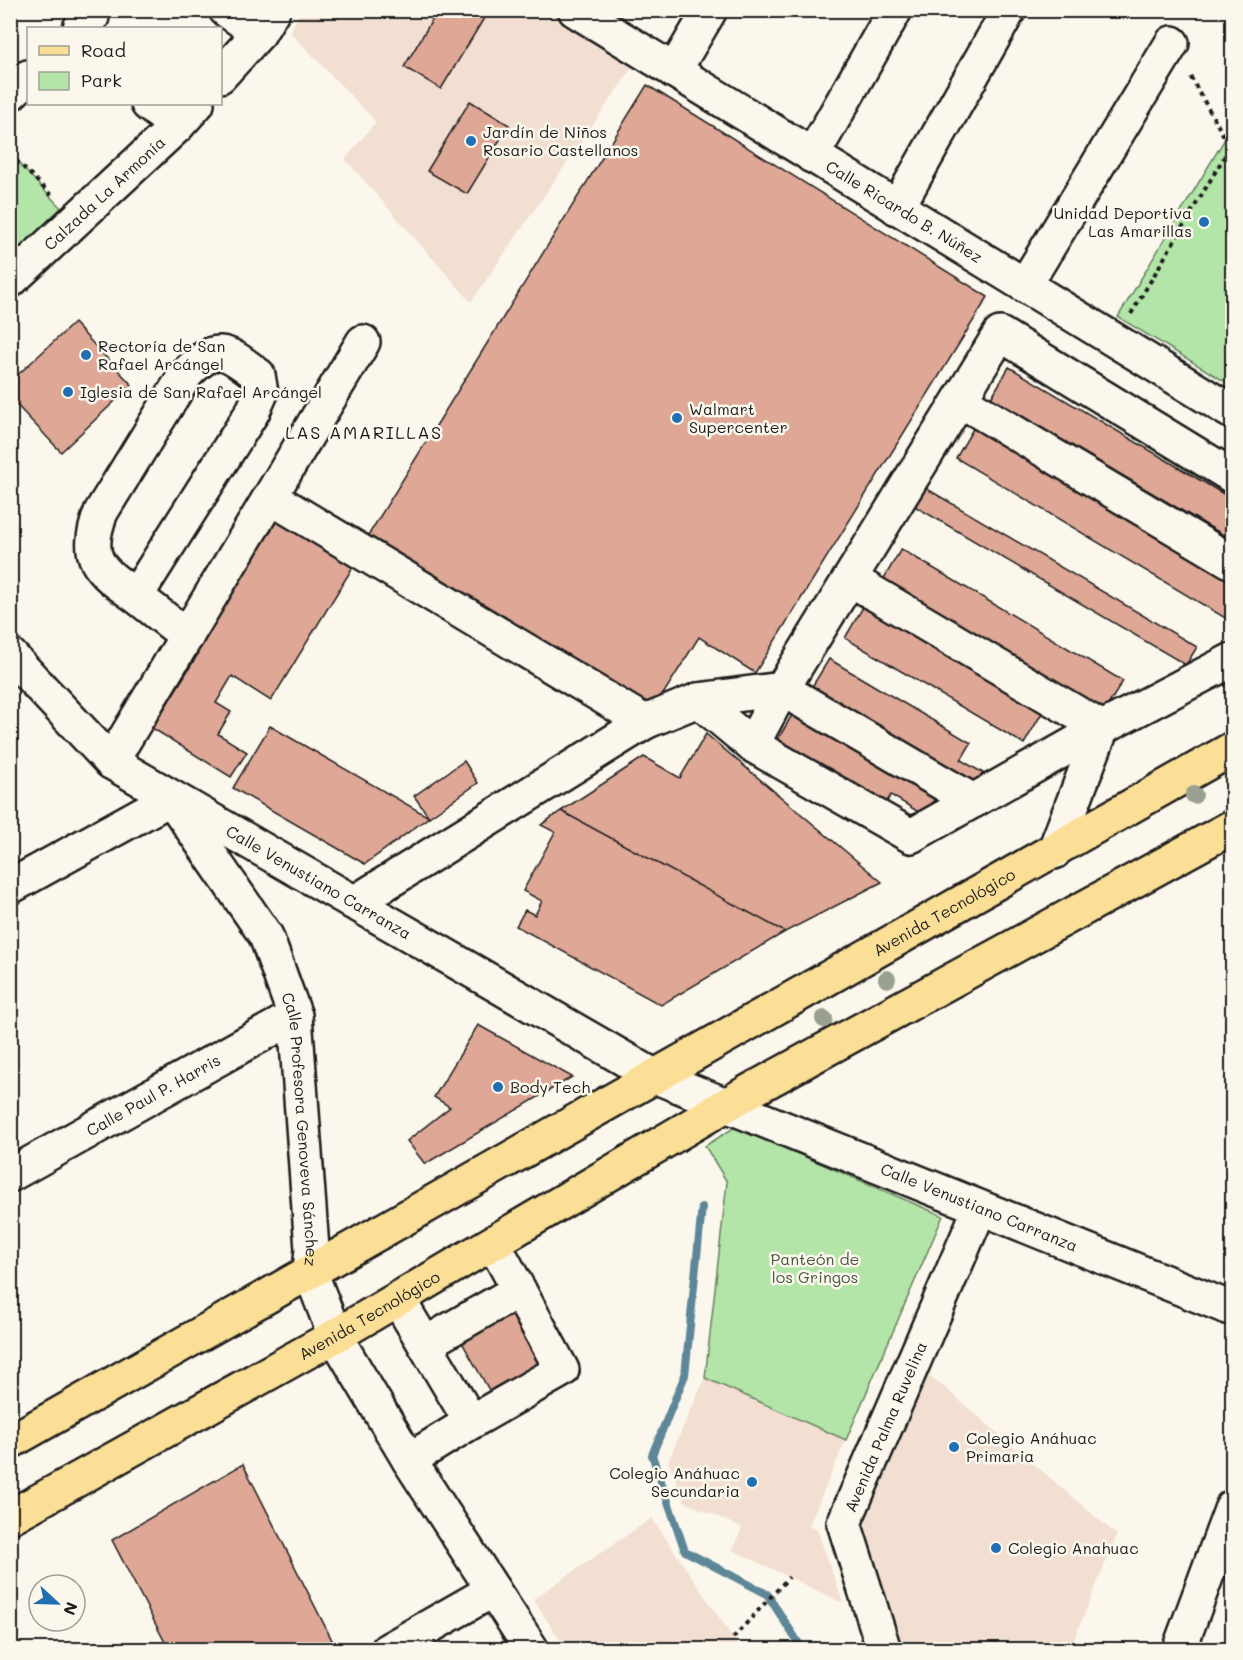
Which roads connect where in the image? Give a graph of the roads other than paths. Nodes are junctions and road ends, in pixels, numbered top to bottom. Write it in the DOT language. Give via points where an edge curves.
graph roads {
  1 [pos="84,10"];
  2 [pos="226,10"];
  3 [pos="575,10"];
  4 [pos="710,10"];
  5 [pos="895,10"];
  6 [pos="1009,10"];
  7 [pos="266,22"];
  8 [pos="81,27"];
  9 [pos="1172,43"];
  10 [pos="674,71"];
  11 [pos="222,74"];
  12 [pos="27,78"];
  13 [pos="10,94"];
  14 [pos="152,105"];
  15 [pos="187,115"];
  16 [pos="812,156"];
  17 [pos="897,208"];
  18 [pos="10,281"];
  19 [pos="1025,285"];
  20 [pos="363,342"];
  21 [pos="960,400"];
  22 [pos="1233,412"];
  23 [pos="1233,476"];
  24 [pos="270,497"];
  25 [pos="1233,562"];
  26 [pos="850,579"];
  27 [pos="136,596"];
  28 [pos="187,636"];
  29 [pos="10,655"];
  30 [pos="1233,660"];
  31 [pos="782,689"];
  32 [pos="698,700"];
  33 [pos="645,722"];
  34 [pos="1102,728"];
  35 [pos="752,745"];
  36 [pos="1233,749"];
  37 [pos="111,762"];
  38 [pos="171,798"];
  39 [pos="973,801"];
  40 [pos="1233,827"];
  41 [pos="1054,852"];
  42 [pos="10,887"];
  43 [pos="354,903"];
  44 [pos="295,1016"];
  45 [pos="655,1075"];
  46 [pos="736,1099"];
  47 [pos="10,1175"];
  48 [pos="980,1208"];
  49 [pos="494,1244"];
  50 [pos="310,1271"];
  51 [pos="519,1290"];
  52 [pos="398,1299"];
  53 [pos="1233,1309"];
  54 [pos="335,1336"];
  55 [pos="425,1344"];
  56 [pos="471,1422"];
  57 [pos="10,1442"];
  58 [pos="409,1460"];
  59 [pos="1233,1507"];
  60 [pos="10,1517"];
  61 [pos="493,1590"];
  62 [pos="388,1650"];
  63 [pos="532,1650"];
  64 [pos="884,1650"];
  65 [pos="1179,1650"];
  1 -- 8 [label="street" via="92,17"];
  2 -- 7 [label="street"];
  3 -- 10 [label="street, Calle Ricardo B. Núñez"];
  4 -- 10 [label="street"];
  5 -- 16 [label="street"];
  6 -- 17 [label="street"];
  7 -- 11 [label="street"];
  9 -- 19 [label="street"];
  10 -- 16 [label="street, Calle Ricardo B. Núñez"];
  12 -- 13 [label="street"];
  14 -- 15 [label="street"];
  15 -- 18 [label="street, Calzada La Armonía"];
  16 -- 17 [label="street, Calle Ricardo B. Núñez"];
  17 -- 19 [label="street, Calle Ricardo B. Núñez"];
  19 -- 22 [label="street, Calle Ricardo B. Núñez"];
  20 -- 24 [label="street"];
  21 -- 23 [label="street" via="1000,334"];
  21 -- 25 [label="street"];
  21 -- 26 [label="street"];
  24 -- 28 [label="street"];
  24 -- 33 [label="street"];
  26 -- 31 [label="street"];
  26 -- 34 [label="street"];
  27 -- 27 [label="street" via="111,578 94,559 93,534 101,512 186,374 204,355 235,357 258,375 261,393"];
  27 -- 28 [label="street"];
  28 -- 37 [label="street"];
  29 -- 37 [label="street, Calle Venustiano Carranza"];
  30 -- 34 [label="street"];
  31 -- 32 [label="street"];
  31 -- 35 [label="street"];
  31 -- 39 [label="street"];
  32 -- 33 [label="street"];
  32 -- 35 [label="street"];
  33 -- 43 [label="street"];
  34 -- 39 [label="street"];
  34 -- 41 [label="street"];
  35 -- 39 [label="street" via="911,836"];
  36 -- 41 [label="main road, Avenida Tecnológico"];
  37 -- 38 [label="street, Calle Venustiano Carranza"];
  38 -- 42 [label="street"];
  38 -- 43 [label="street, Calle Venustiano Carranza"];
  38 -- 44 [label="street, Calle Profesora Genoveva Sánchez" via="266,936"];
  40 -- 46 [label="main road, Avenida Tecnológico"];
  41 -- 45 [label="main road, Avenida Tecnológico"];
  43 -- 45 [label="street, Calle Venustiano Carranza"];
  44 -- 47 [label="street, Calle Paul P. Harris"];
  44 -- 50 [label="street, Calle Profesora Genoveva Sánchez" via="312,1249"];
  45 -- 46 [label="street, Calle Venustiano Carranza"];
  45 -- 50 [label="main road, Avenida Tecnológico"];
  46 -- 48 [label="street, Calle Venustiano Carranza"];
  46 -- 49 [label="main road, Avenida Tecnológico"];
  48 -- 53 [label="street, Calle Venustiano Carranza"];
  48 -- 64 [label="street, Avenida Palma Ruvelina" via="844,1523"];
  49 -- 51 [label="street"];
  49 -- 52 [label="main road, Avenida Tecnológico"];
  50 -- 54 [label="street, Calle Profesora Genoveva Sánchez"];
  50 -- 57 [label="main road, Avenida Tecnológico"];
  51 -- 55 [label="street"];
  51 -- 56 [label="street" via="562,1370"];
  52 -- 54 [label="main road, Avenida Tecnológico"];
  52 -- 55 [label="street"];
  54 -- 58 [label="street, Calle Profesora Genoveva Sánchez"];
  54 -- 60 [label="main road, Avenida Tecnológico"];
  55 -- 56 [label="street"];
  56 -- 58 [label="street"];
  58 -- 61 [label="street, Calle Profesora Genoveva Sánchez"];
  59 -- 65 [label="street"];
  61 -- 62 [label="street"];
  61 -- 63 [label="street, Calle Profesora Genoveva Sánchez"];
}
